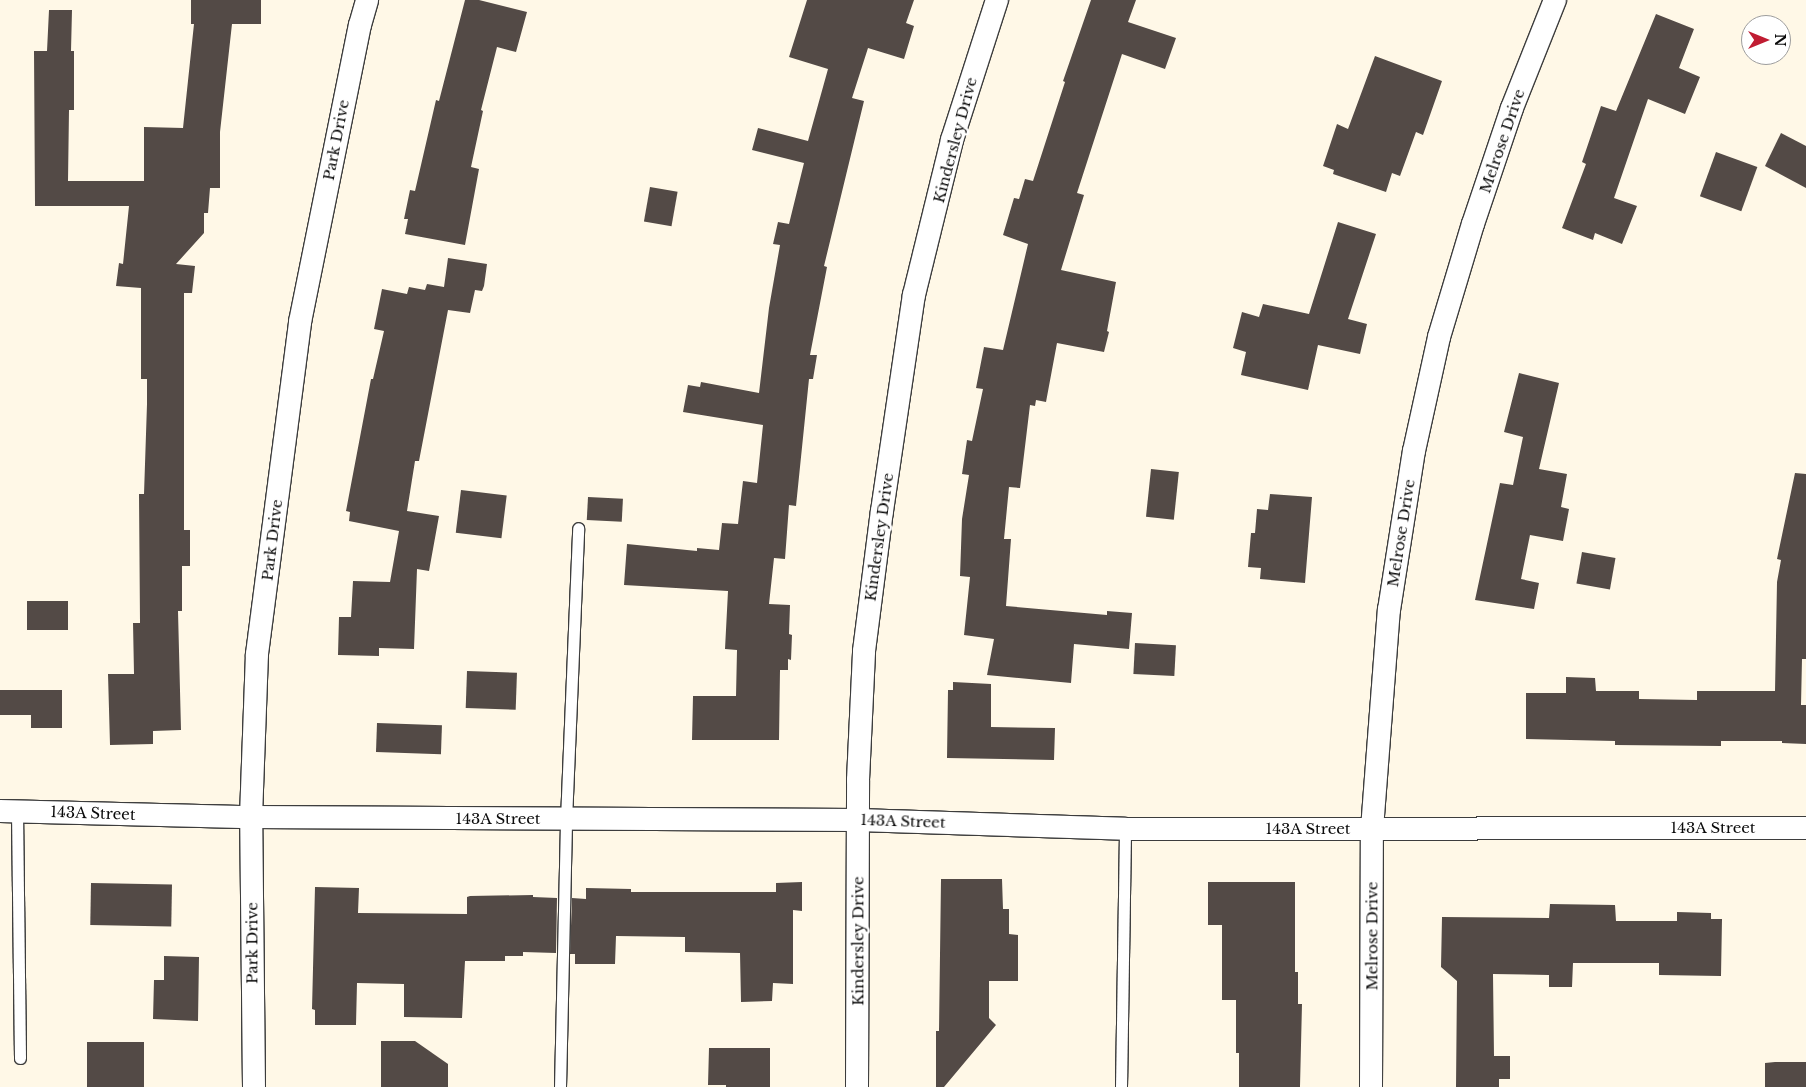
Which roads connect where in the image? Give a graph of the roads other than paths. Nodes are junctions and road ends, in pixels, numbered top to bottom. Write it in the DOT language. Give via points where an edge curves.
graph roads {
  1 [pos="367,0"];
  2 [pos="997,0"];
  3 [pos="1555,0"];
  4 [pos="578,528"];
  5 [pos="8,811"];
  6 [pos="251,817"];
  7 [pos="566,820"];
  8 [pos="858,820"];
  9 [pos="1125,828"];
  10 [pos="1806,828"];
  11 [pos="1372,829"];
  12 [pos="20,1058"];
  13 [pos="254,1087"];
  14 [pos="560,1087"];
  15 [pos="857,1087"];
  16 [pos="1121,1087"];
  17 [pos="1370,1087"];
  1 -- 6 [label="street, Park Drive" via="300,322 257,654"];
  2 -- 8 [label="street, Kindersley Drive" via="952,140 914,295 864,652"];
  3 -- 11 [label="street, Melrose Drive" via="1512,108 1439,337 1414,451 1389,610"];
  4 -- 7 [label="lane"];
  5 -- 6 [label="street, 143A Street"];
  5 -- 12 [label="lane"];
  6 -- 7 [label="street, 143A Street"];
  6 -- 13 [label="street, Park Drive"];
  7 -- 8 [label="street, 143A Street"];
  7 -- 14 [label="lane"];
  8 -- 9 [label="street, 143A Street"];
  8 -- 15 [label="street, Kindersley Drive"];
  9 -- 11 [label="street, 143A Street"];
  9 -- 16 [label="lane"];
  10 -- 11 [label="street, 143A Street"];
  11 -- 17 [label="street, Melrose Drive"];
}
